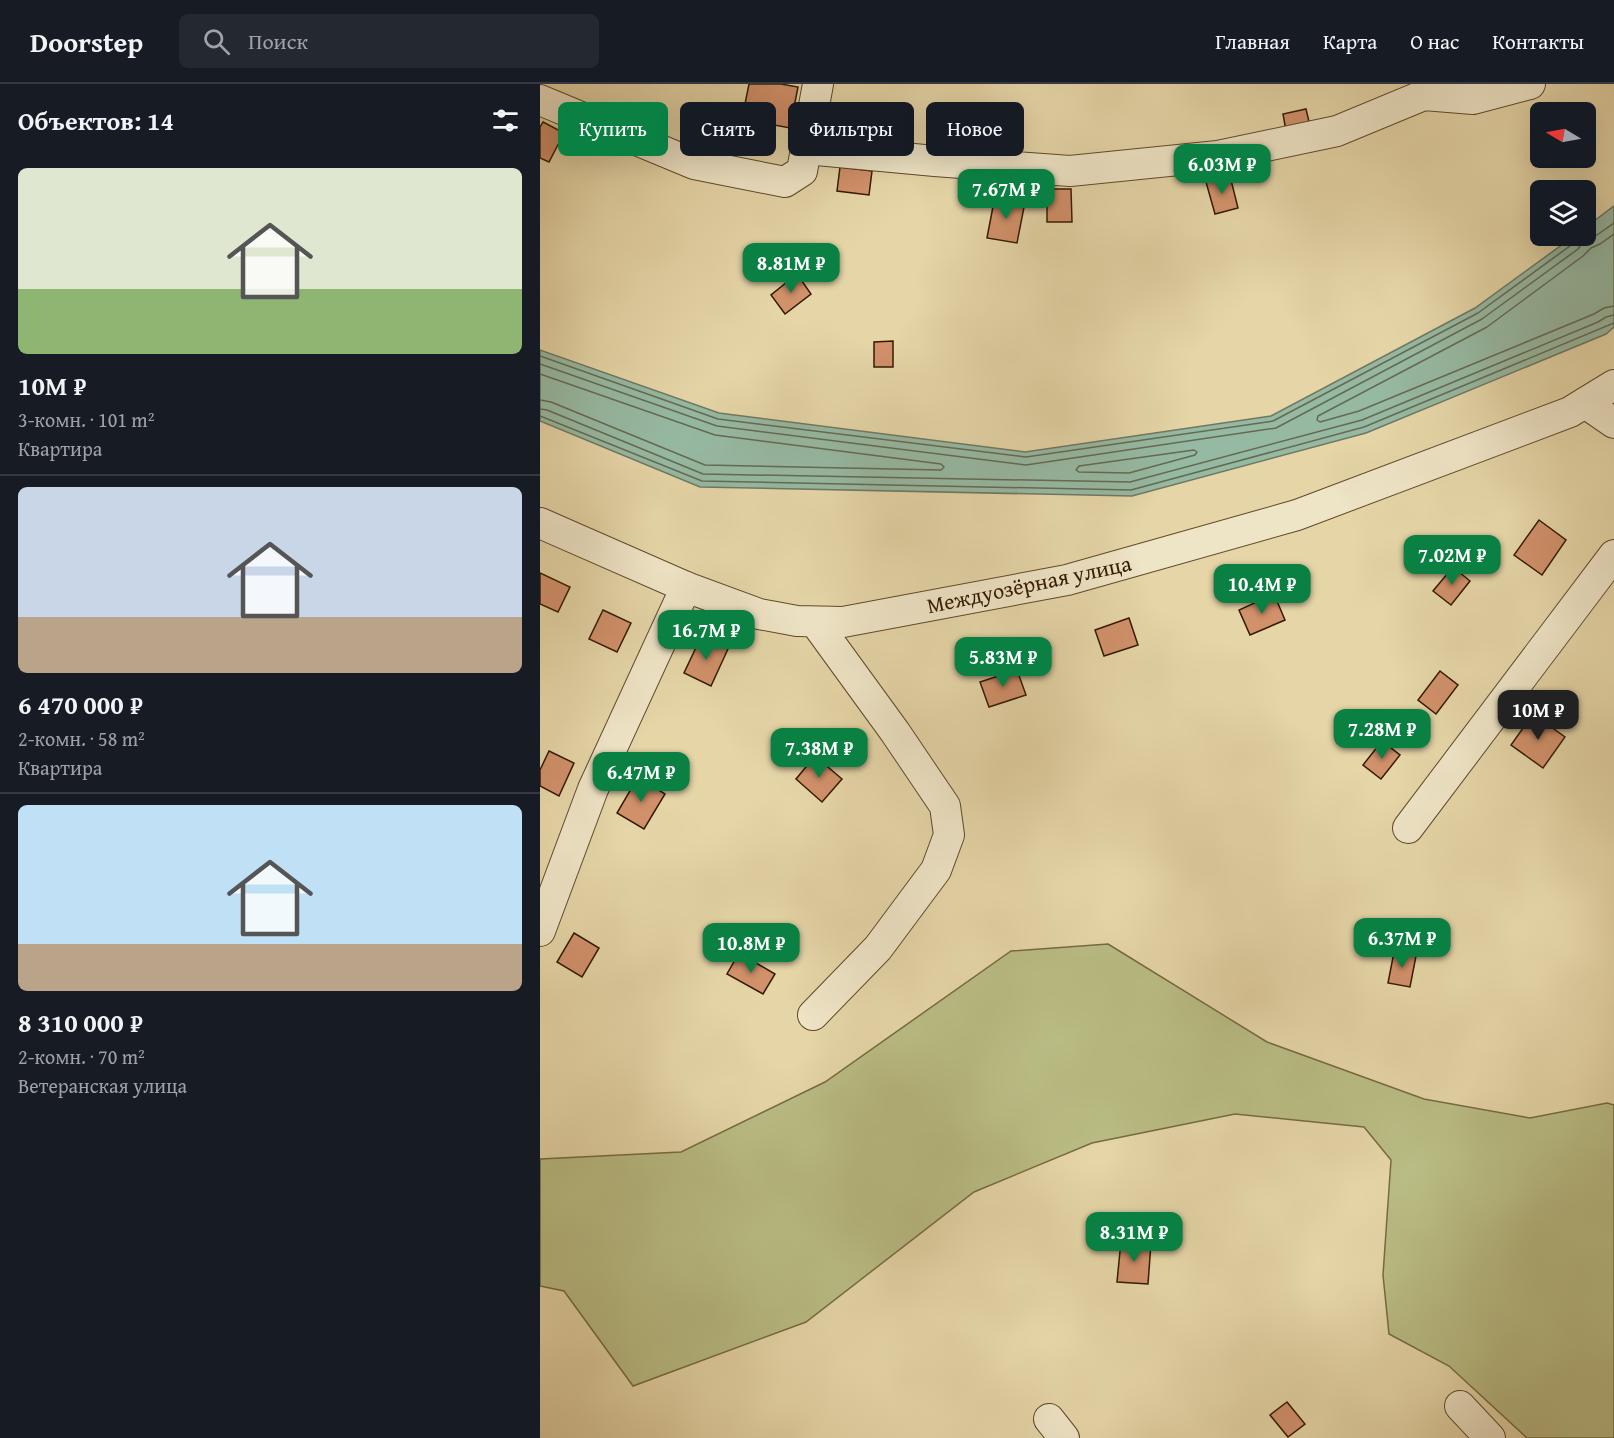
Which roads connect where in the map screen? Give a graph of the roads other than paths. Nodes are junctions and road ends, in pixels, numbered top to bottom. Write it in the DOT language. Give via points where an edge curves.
graph roads {
  1 [pos="818,84"];
  2 [pos="1530,84"];
  3 [pos="1421,90"];
  4 [pos="540,100"];
  5 [pos="804,160"];
  6 [pos="1614,385"];
  7 [pos="1585,403"];
  8 [pos="1614,423"];
  9 [pos="540,523"];
  10 [pos="1614,555"];
  11 [pos="686,587"];
  12 [pos="815,622"];
  13 [pos="1408,828"];
  14 [pos="540,931"];
  15 [pos="813,1015"];
  16 [pos="1460,1406"];
  17 [pos="1490,1438"];
  1 -- 5 [label="street"];
  2 -- 3 [label="street" via="1473,99"];
  3 -- 5 [label="street" via="1337,131 1218,156 1070,171 935,161"];
  4 -- 5 [label="street" via="694,164 785,182"];
  6 -- 7 [label="street, Междуозёрная улица"];
  7 -- 8 [label="street"];
  7 -- 12 [label="street, Междуозёрная улица" via="1297,515 1067,580 843,622"];
  9 -- 11 [label="street, Междуозёрная улица"];
  10 -- 13 [label="street"];
  11 -- 12 [label="street, Междуозёрная улица" via="759,614"];
  11 -- 14 [label="street" via="593,789"];
  12 -- 15 [label="street" via="945,806 949,835 936,870 878,948"];
  16 -- 17 [label="street"];
}
